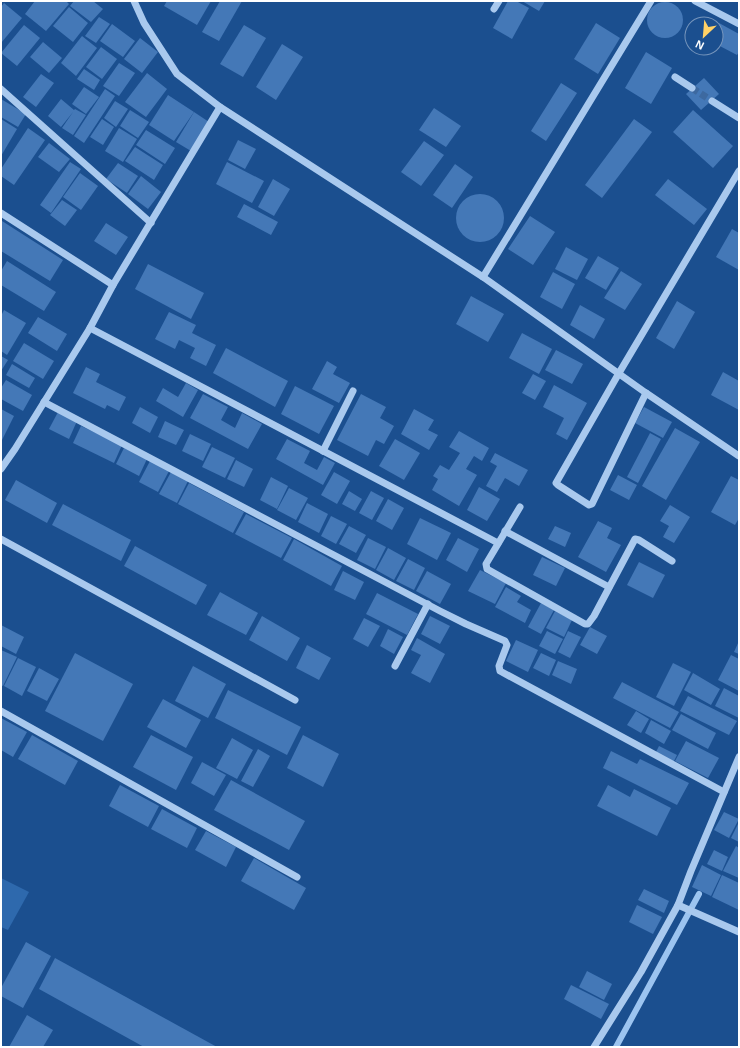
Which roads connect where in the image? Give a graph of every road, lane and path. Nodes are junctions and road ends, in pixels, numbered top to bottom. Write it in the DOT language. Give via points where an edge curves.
graph roads {
  1 [pos="134,1"];
  2 [pos="500,1"];
  3 [pos="652,1"];
  4 [pos="696,1"];
  5 [pos="494,9"];
  6 [pos="739,24"];
  7 [pos="675,77"];
  8 [pos="692,88"];
  9 [pos="1,89"];
  10 [pos="712,101"];
  11 [pos="220,107"];
  12 [pos="739,118"];
  13 [pos="739,171"];
  14 [pos="736,184"];
  15 [pos="1,213"];
  16 [pos="151,223"];
  17 [pos="483,277"];
  18 [pos="113,286"];
  19 [pos="90,328"];
  20 [pos="618,373"];
  21 [pos="353,391"];
  22 [pos="646,393"];
  23 [pos="44,402"];
  24 [pos="323,451"];
  25 [pos="739,456"];
  26 [pos="2,465"];
  27 [pos="520,507"];
  28 [pos="505,531"];
  29 [pos="1,539"];
  30 [pos="498,544"];
  31 [pos="672,561"];
  32 [pos="609,587"];
  33 [pos="428,604"];
  34 [pos="395,666"];
  35 [pos="296,700"];
  36 [pos="1,711"];
  37 [pos="739,758"];
  38 [pos="724,792"];
  39 [pos="297,877"];
  40 [pos="680,906"];
  41 [pos="739,932"];
  42 [pos="594,1047"];
  1 -- 11 [label="street" via="144,23 177,74"];
  2 -- 5 [label="street"];
  3 -- 17 [label="street"];
  4 -- 6 [label="street"];
  7 -- 8 [label="street"];
  9 -- 16 [label="street"];
  10 -- 12 [label="street"];
  11 -- 16 [label="street"];
  11 -- 17 [label="street"];
  13 -- 14 [label="street"];
  14 -- 20 [label="street"];
  15 -- 18 [label="street"];
  16 -- 18 [label="street"];
  17 -- 20 [label="street"];
  18 -- 19 [label="street"];
  19 -- 23 [label="street"];
  19 -- 24 [label="street"];
  20 -- 22 [label="street"];
  20 -- 22 [label="street" via="556,483 560,487 589,505 592,504"];
  21 -- 24 [label="street"];
  22 -- 25 [label="street"];
  23 -- 26 [label="street"];
  23 -- 33 [label="street"];
  24 -- 30 [label="street"];
  27 -- 28 [label="street"];
  28 -- 30 [label="street"];
  28 -- 32 [label="street"];
  29 -- 35 [label="street"];
  30 -- 32 [label="street" via="486,564 487,569 584,624 588,624 594,616"];
  31 -- 32 [label="street" via="635,539"];
  33 -- 34 [label="street"];
  33 -- 38 [label="street" via="505,641 507,645 499,666 500,671"];
  36 -- 39 [label="street"];
  37 -- 38 [label="street"];
  38 -- 40 [label="street"];
  40 -- 41 [label="street"];
  40 -- 42 [label="street"];
}
